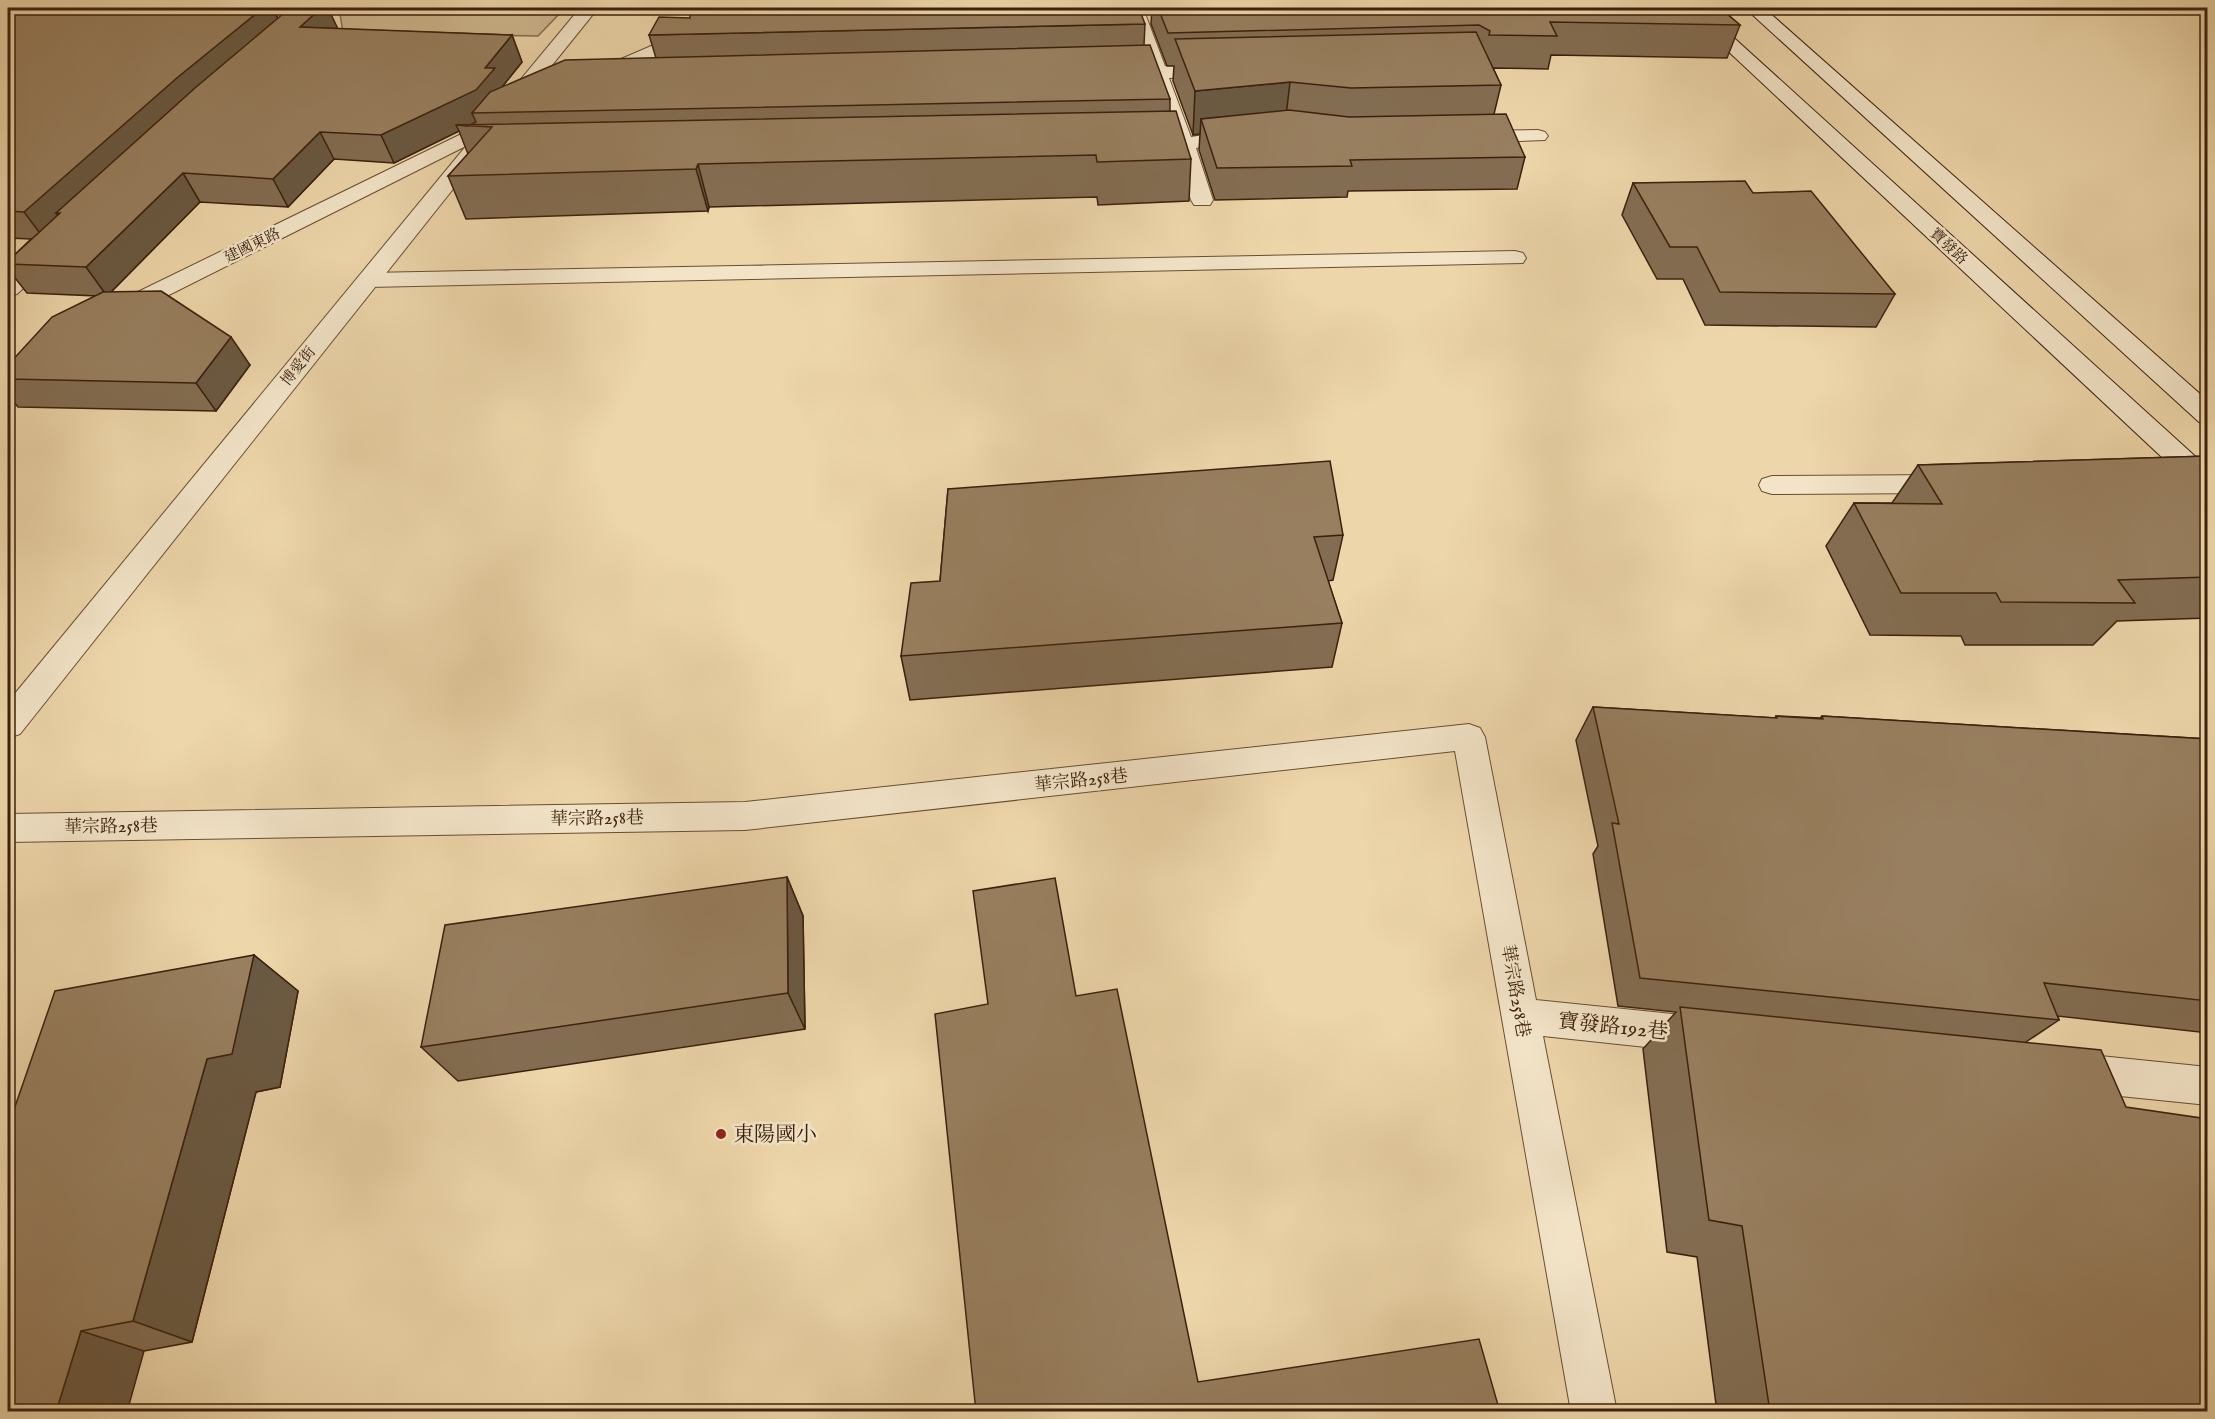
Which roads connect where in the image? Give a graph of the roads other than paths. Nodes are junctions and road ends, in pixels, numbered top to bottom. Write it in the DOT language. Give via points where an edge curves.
graph roads {
  1 [pos="589,8"];
  2 [pos="753,8"];
  3 [pos="1134,8"];
  4 [pos="1691,8"];
  5 [pos="1754,8"];
  6 [pos="1240,71"];
  7 [pos="1158,72"];
  8 [pos="1098,74"];
  9 [pos="583,86"];
  10 [pos="620,87"];
  11 [pos="539,103"];
  12 [pos="496,123"];
  13 [pos="1257,134"];
  14 [pos="1538,136"];
  15 [pos="1452,138"];
  16 [pos="1185,144"];
  17 [pos="1125,145"];
  18 [pos="496,158"];
  19 [pos="467,159"];
  20 [pos="1202,200"];
  21 [pos="66,236"];
  22 [pos="1515,258"];
  23 [pos="368,280"];
  24 [pos="8,289"];
  25 [pos="103,319"];
  26 [pos="2208,416"];
  27 [pos="2170,482"];
  28 [pos="1971,483"];
  29 [pos="2206,483"];
  30 [pos="1772,485"];
  31 [pos="8,725"];
  32 [pos="8,828"];
  33 [pos="1521,1016"];
  34 [pos="1734,1038"];
  35 [pos="2042,1069"];
  36 [pos="2208,1086"];
  37 [pos="1594,1412"];
  1 -- 12 [label="street, 博愛街"];
  2 -- 9 [label="street"];
  3 -- 7 [label="lane"];
  4 -- 29 [label="street, 寶發路"];
  5 -- 26 [label="street"];
  6 -- 7 [label="lane"];
  7 -- 8 [label="lane"];
  7 -- 16 [label="lane"];
  9 -- 10 [label="lane"];
  11 -- 12 [label="street, 建國東路"];
  12 -- 19 [label="street, 博愛街"];
  12 -- 25 [label="street, 建國東路"];
  13 -- 16 [label="lane"];
  14 -- 15 [label="lane"];
  16 -- 17 [label="lane"];
  16 -- 20 [label="lane"];
  18 -- 19 [label="lane"];
  19 -- 23 [label="street, 博愛街"];
  21 -- 24 [label="street"];
  22 -- 23 [label="lane"];
  23 -- 31 [label="street, 博愛街"];
  27 -- 29 [label="lane"];
  28 -- 30 [label="lane"];
  32 -- 33 [label="lane, 華宗路258巷" via="745,816 1469,737"];
  33 -- 34 [label="lane, 寶發路192巷"];
  33 -- 37 [label="lane, 華宗路258巷"];
  35 -- 36 [label="lane"];
}
